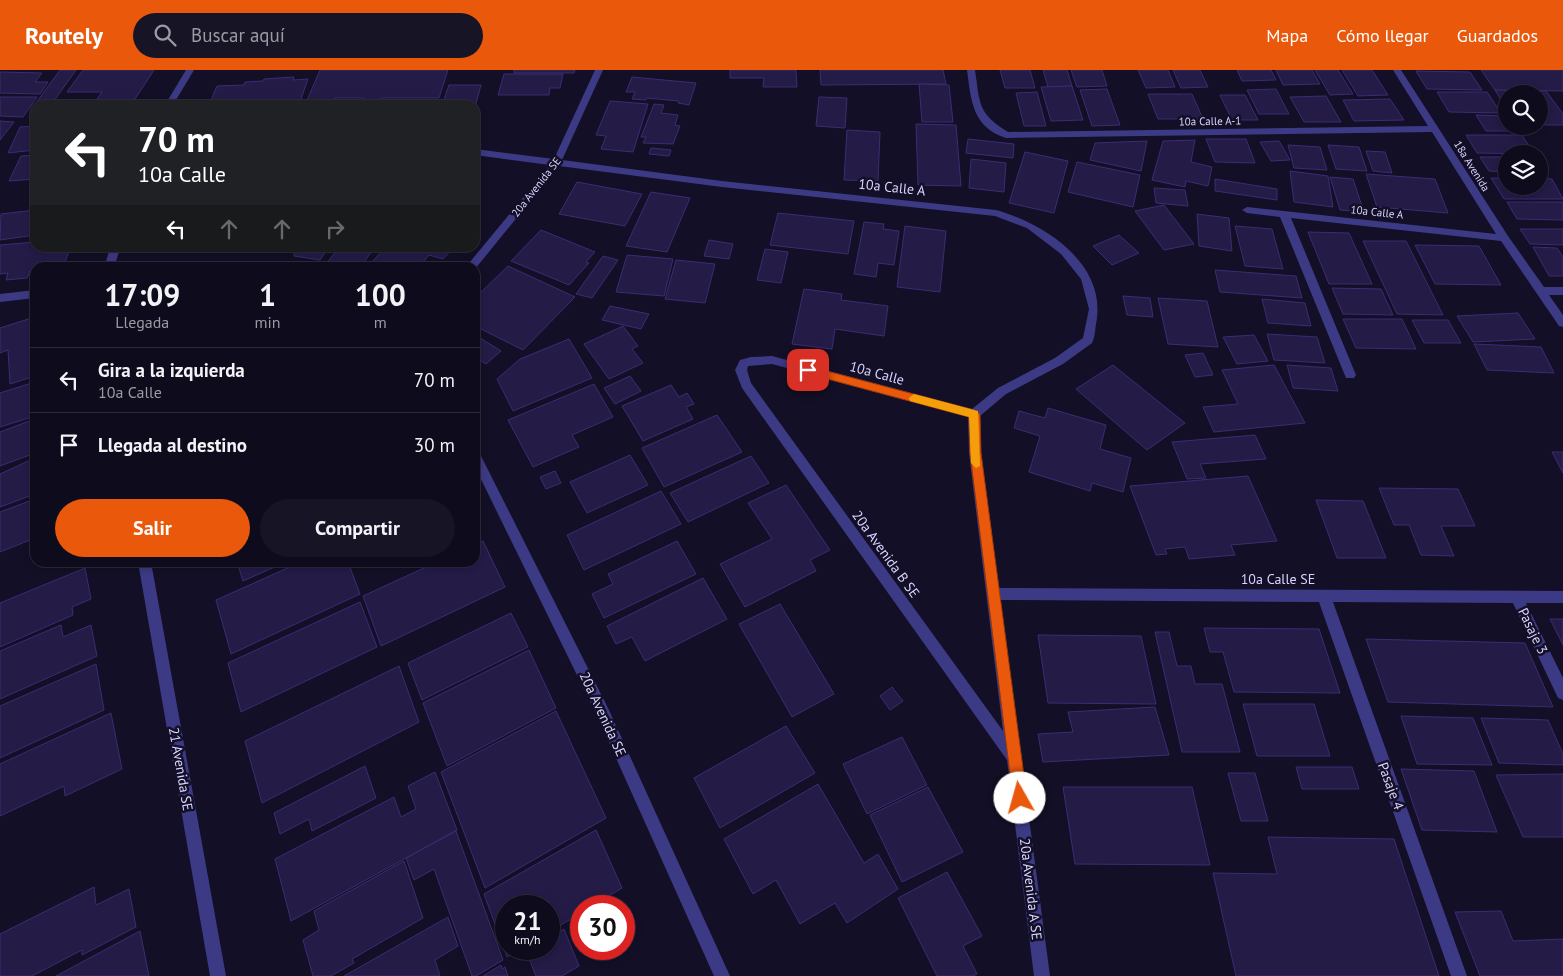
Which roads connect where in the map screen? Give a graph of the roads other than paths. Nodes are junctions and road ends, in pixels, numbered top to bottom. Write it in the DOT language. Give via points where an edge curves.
graph roads {
  1 [pos="190,70"];
  2 [pos="599,70"];
  3 [pos="971,70"];
  4 [pos="1397,70"];
  5 [pos="173,100"];
  6 [pos="1434,128"];
  7 [pos="480,153"];
  8 [pos="557,162"];
  9 [pos="1247,210"];
  10 [pos="1284,214"];
  11 [pos="1504,238"];
  12 [pos="475,262"];
  13 [pos="1542,291"];
  14 [pos="1563,291"];
  15 [pos="30,295"];
  16 [pos="0,298"];
  17 [pos="1563,323"];
  18 [pos="744,363"];
  19 [pos="1350,375"];
  20 [pos="974,414"];
  21 [pos="480,466"];
  22 [pos="145,567"];
  23 [pos="993,594"];
  24 [pos="1324,596"];
  25 [pos="1517,597"];
  26 [pos="1563,598"];
  27 [pos="1563,693"];
  28 [pos="1015,758"];
  29 [pos="218,976"];
  30 [pos="722,976"];
  31 [pos="1042,976"];
  32 [pos="1459,976"];
  1 -- 5 [label="street"];
  2 -- 8 [label="street, 20a Avenida SE"];
  3 -- 6 [label="street, 10a Calle A-1" via="978,116 1006,135"];
  4 -- 6 [label="street, 18a Avenida"];
  6 -- 11 [label="street, 18a Avenida"];
  7 -- 8 [label="street, 10a Calle A"];
  8 -- 12 [label="street, 20a Avenida SE"];
  8 -- 20 [label="street, 10a Calle A" via="722,184 987,212 1031,226 1065,251 1086,278 1094,309 1088,340 1059,361 1002,391"];
  9 -- 10 [label="street, 10a Calle A"];
  10 -- 11 [label="street, 10a Calle A"];
  10 -- 19 [label="street"];
  11 -- 13 [label="street, 18a Avenida"];
  13 -- 14 [label="street"];
  13 -- 17 [label="street, 18a Avenida"];
  15 -- 16 [label="street"];
  18 -- 20 [label="street, 10a Calle" via="772,360"];
  18 -- 28 [label="street, 20a Avenida B SE" via="741,370 746,385"];
  20 -- 23 [label="street, 20a Avenida A SE" via="975,453"];
  21 -- 30 [label="street, 20a Avenida SE" via="604,713"];
  22 -- 29 [label="street, 21 Avenida SE"];
  23 -- 24 [label="street, 10a Calle SE"];
  23 -- 28 [label="street, 20a Avenida A SE"];
  24 -- 25 [label="street, 10a Calle SE"];
  24 -- 32 [label="street, Pasaje 4"];
  25 -- 26 [label="street, 10a Calle SE"];
  25 -- 27 [label="street, Pasaje 3"];
  28 -- 31 [label="street, 20a Avenida A SE"];
}
